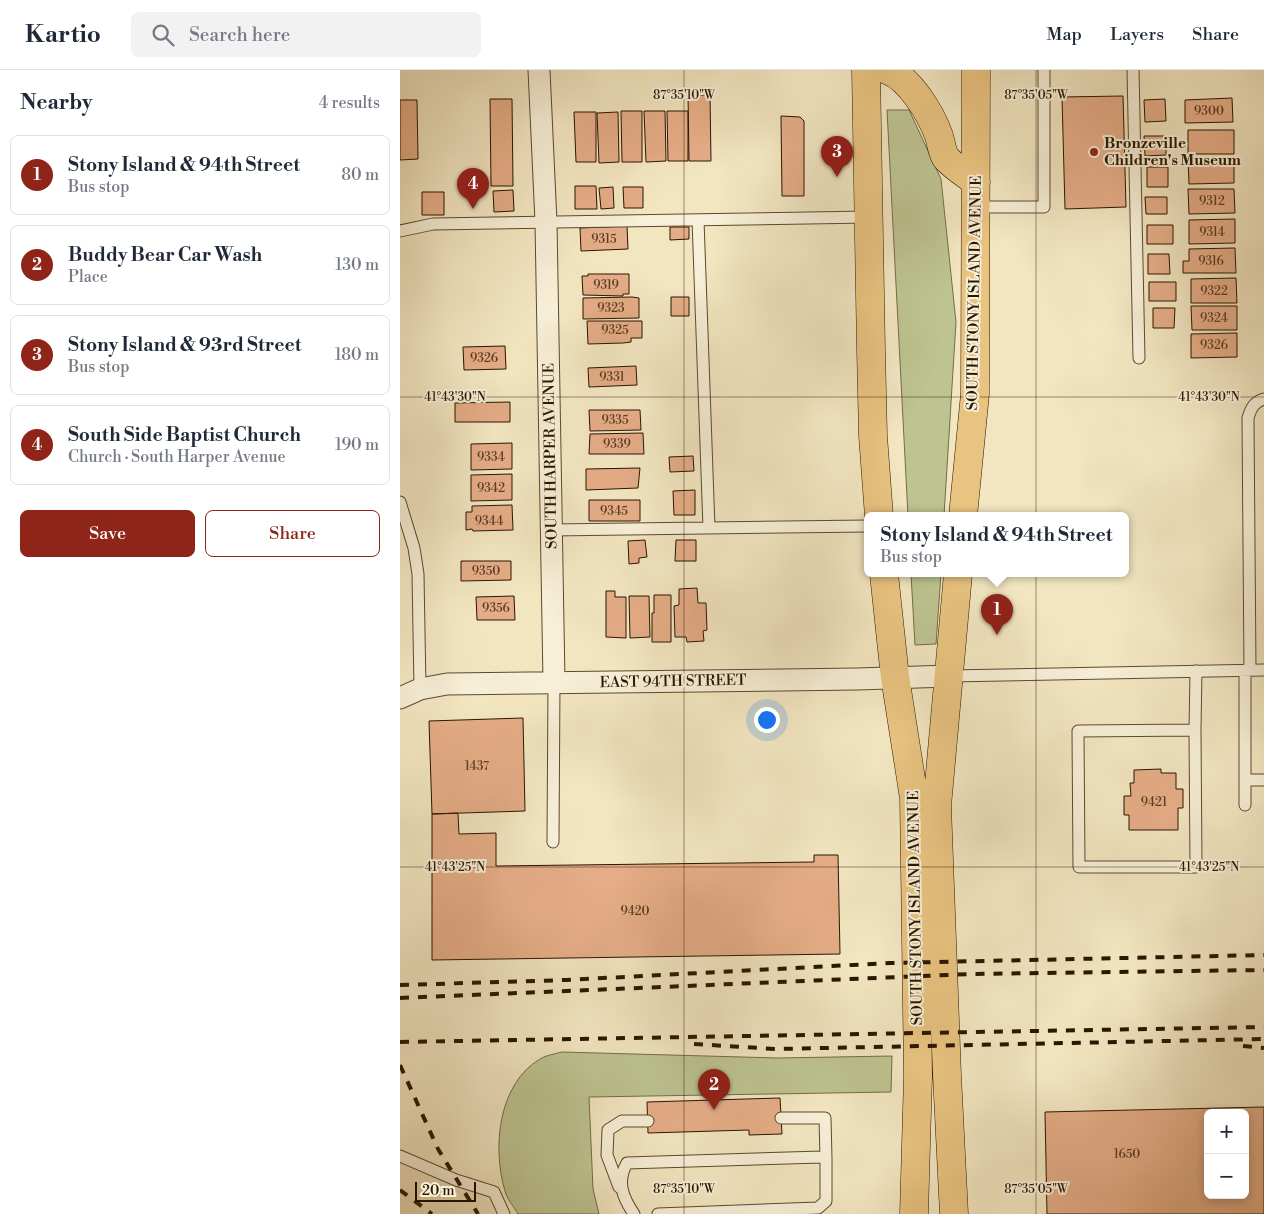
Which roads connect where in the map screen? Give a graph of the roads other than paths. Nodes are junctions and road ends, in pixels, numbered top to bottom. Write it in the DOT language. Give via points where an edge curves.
graph roads {
  1 [pos="539,70"];
  2 [pos="866,70"];
  3 [pos="888,70"];
  4 [pos="976,70"];
  5 [pos="1044,70"];
  6 [pos="1133,70"];
  7 [pos="976,195"];
  8 [pos="868,217"];
  9 [pos="698,220"];
  10 [pos="546,222"];
  11 [pos="400,231"];
  12 [pos="1138,358"];
  13 [pos="1264,399"];
  14 [pos="400,502"];
  15 [pos="879,512"];
  16 [pos="963,512"];
  17 [pos="864,526"];
  18 [pos="708,528"];
  19 [pos="551,530"];
  20 [pos="884,577"];
  21 [pos="958,577"];
  22 [pos="1248,670"];
  23 [pos="1264,670"];
  24 [pos="1196,671"];
  25 [pos="949,676"];
  26 [pos="895,677"];
  27 [pos="554,682"];
  28 [pos="420,689"];
  29 [pos="400,698"];
  30 [pos="1195,730"];
  31 [pos="1244,780"];
  32 [pos="1264,780"];
  33 [pos="1244,805"];
  34 [pos="553,842"];
  35 [pos="781,1118"];
  36 [pos="648,1121"];
  37 [pos="400,1156"];
  38 [pos="826,1159"];
  39 [pos="623,1198"];
  40 [pos="504,1214"];
  41 [pos="634,1214"];
  42 [pos="658,1214"];
  43 [pos="914,1214"];
  44 [pos="954,1214"];
  1 -- 10 [label="street, SOUTH HARPER AVENUE"];
  2 -- 8 [label="highway"];
  3 -- 7 [label="highway" via="911,89 925,107 939,135 945,157"];
  4 -- 7 [label="highway, SOUTH STONY ISLAND AVENUE"];
  5 -- 7 [label="lane" via="1044,207"];
  6 -- 12 [label="lane"];
  7 -- 16 [label="highway, SOUTH STONY ISLAND AVENUE" via="974,401"];
  8 -- 9 [label="lane"];
  8 -- 15 [label="highway" via="873,426"];
  9 -- 10 [label="lane"];
  9 -- 18 [label="lane"];
  10 -- 11 [label="lane" via="433,224"];
  10 -- 19 [label="street, SOUTH HARPER AVENUE"];
  13 -- 22 [label="lane" via="1252,407 1248,418"];
  14 -- 28 [label="lane" via="418,574"];
  17 -- 18 [label="lane"];
  18 -- 19 [label="lane"];
  19 -- 27 [label="street, SOUTH HARPER AVENUE"];
  20 -- 26 [label="highway, SOUTH STONY ISLAND AVENUE"];
  21 -- 25 [label="highway, SOUTH STONY ISLAND AVENUE"];
  22 -- 23 [label="lane"];
  22 -- 24 [label="lane"];
  22 -- 31 [label="lane"];
  24 -- 25 [label="lane"];
  24 -- 30 [label="lane"];
  25 -- 26 [label="street, EAST 94TH STREET"];
  25 -- 44 [label="highway, SOUTH STONY ISLAND AVENUE" via="937,806"];
  26 -- 27 [label="street, EAST 94TH STREET"];
  26 -- 43 [label="highway, SOUTH STONY ISLAND AVENUE" via="914,798 918,1076"];
  27 -- 28 [label="street, EAST 94TH STREET" via="447,684"];
  27 -- 34 [label="lane, SOUTH HARPER AVENUE"];
  28 -- 29 [label="street, EAST 94TH STREET"];
  30 -- 30 [label="lane" via="1078,731 1079,867 1196,867"];
  31 -- 32 [label="lane"];
  31 -- 33 [label="lane"];
  35 -- 38 [label="lane" via="825,1118"];
  36 -- 39 [label="lane" via="622,1122 608,1130 607,1155"];
  37 -- 40 [label="lane" via="494,1192"];
  38 -- 39 [label="lane" via="627,1164 622,1172"];
  38 -- 42 [label="lane" via="826,1201 818,1208"];
  39 -- 41 [label="lane"];
}
